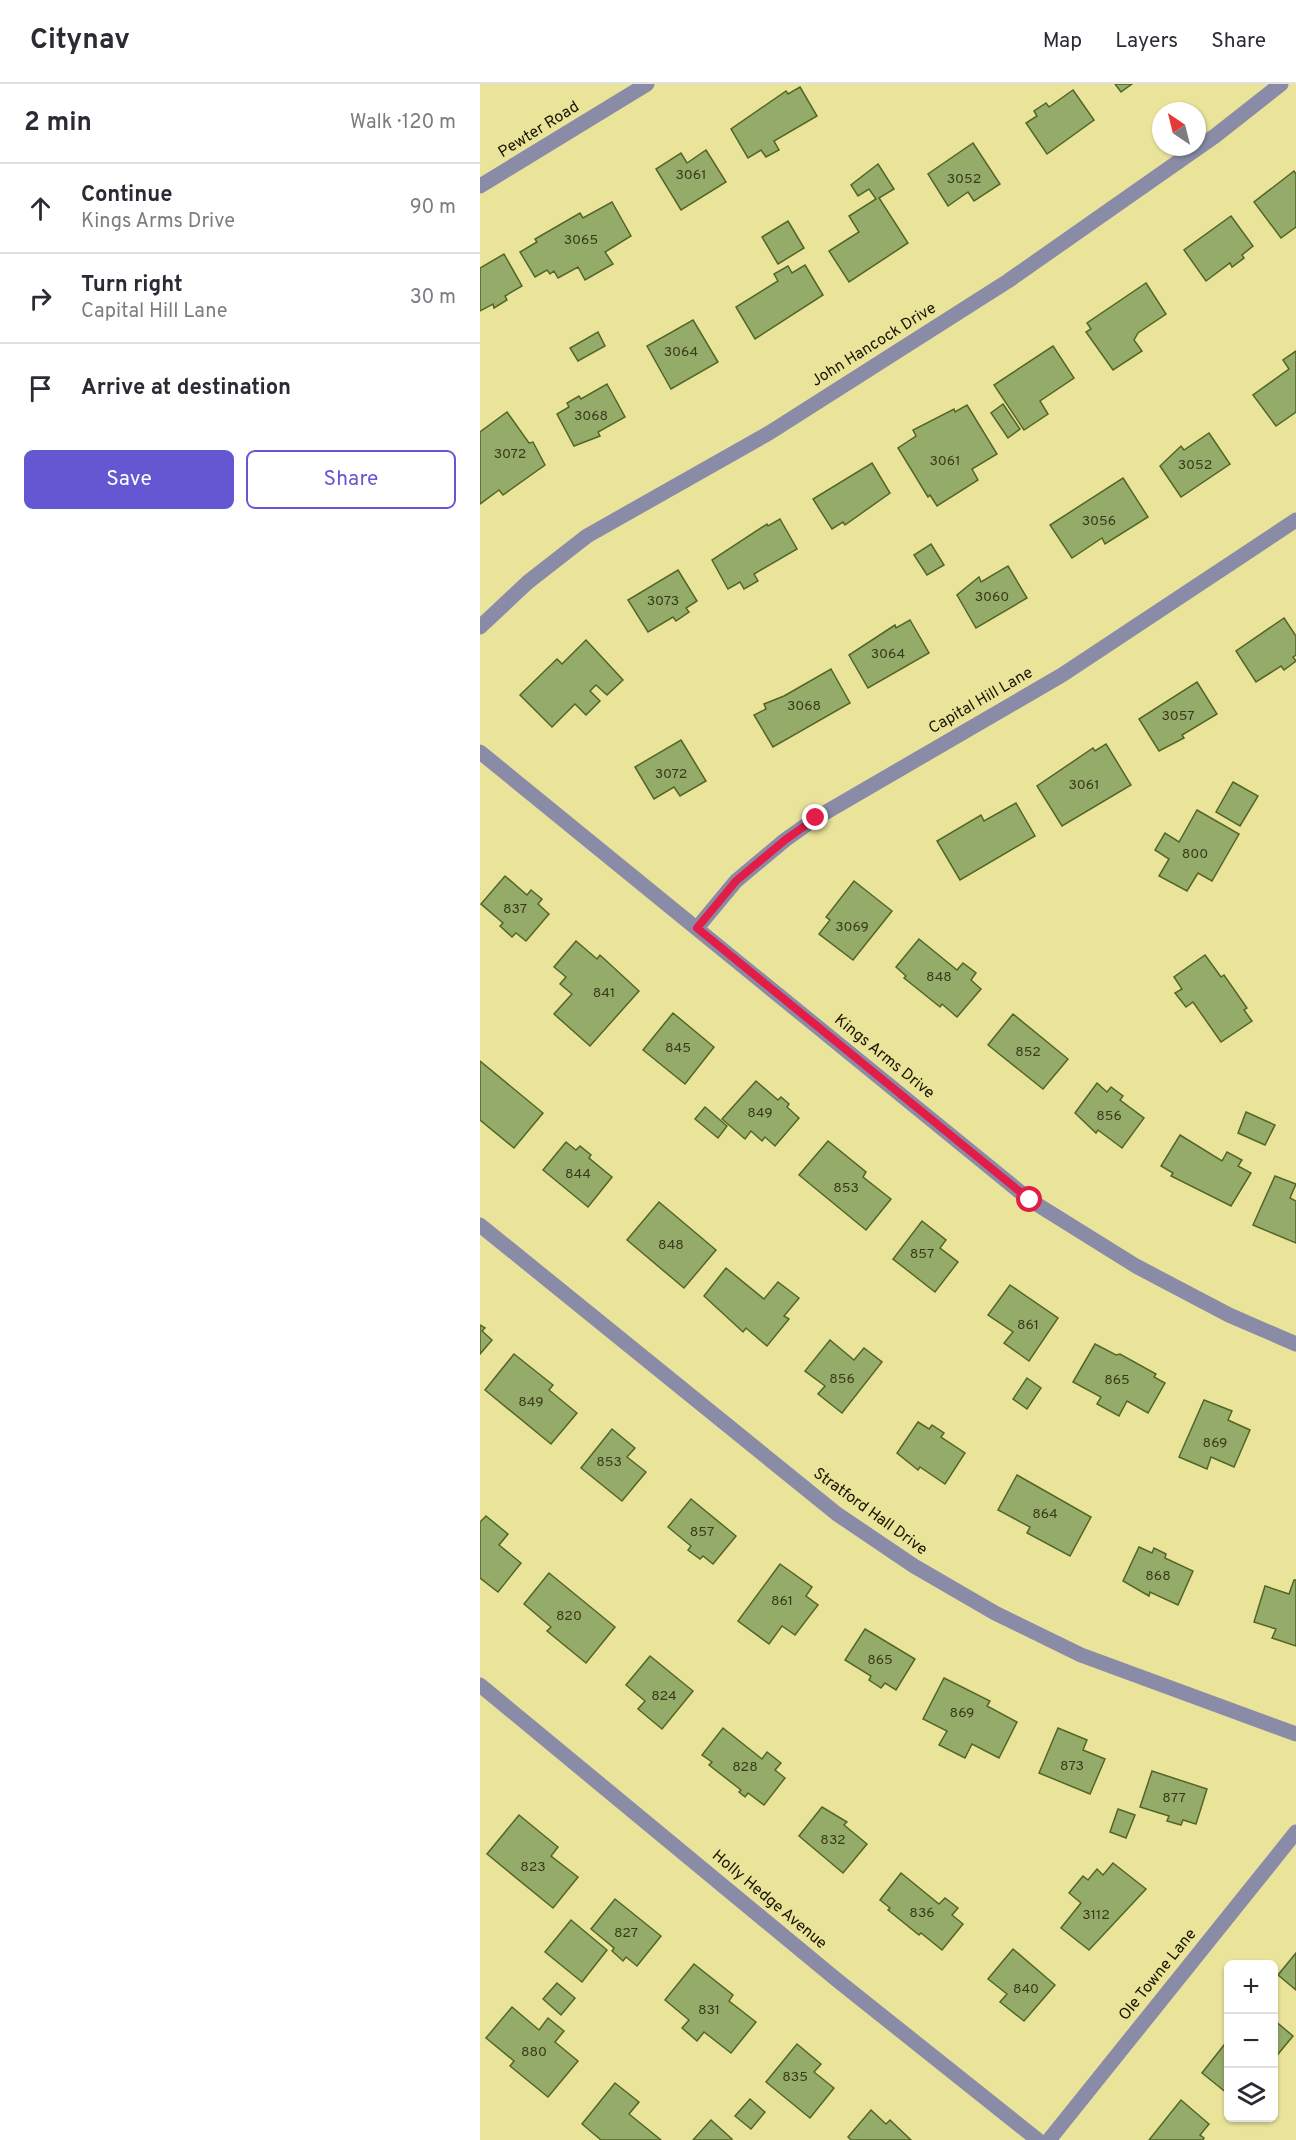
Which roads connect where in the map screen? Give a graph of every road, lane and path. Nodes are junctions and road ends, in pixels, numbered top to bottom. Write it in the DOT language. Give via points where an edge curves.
graph roads {
  1 [pos="647,84"];
  2 [pos="1281,84"];
  3 [pos="480,186"];
  4 [pos="1296,520"];
  5 [pos="480,627"];
  6 [pos="480,752"];
  7 [pos="697,928"];
  8 [pos="480,1225"];
  9 [pos="1296,1344"];
  10 [pos="480,1685"];
  11 [pos="1296,1734"];
  12 [pos="1296,1832"];
  13 [pos="1038,2140"];
  14 [pos="1049,2140"];
  1 -- 3 [label="street, Pewter Road"];
  2 -- 5 [label="street, John Hancock Drive" via="1215,136 1008,281 769,433 587,536 528,582"];
  4 -- 7 [label="street, Capital Hill Lane" via="1062,675 808,824 736,881"];
  6 -- 7 [label="street, Kings Arms Drive"];
  7 -- 9 [label="street, Kings Arms Drive" via="1030,1200 1136,1266 1229,1315"];
  8 -- 11 [label="street, Stratford Hall Drive" via="837,1514 914,1566 994,1613 1081,1655"];
  10 -- 13 [label="street, Holly Hedge Avenue" via="837,1980"];
  12 -- 14 [label="street, Ole Towne Lane"];
}
